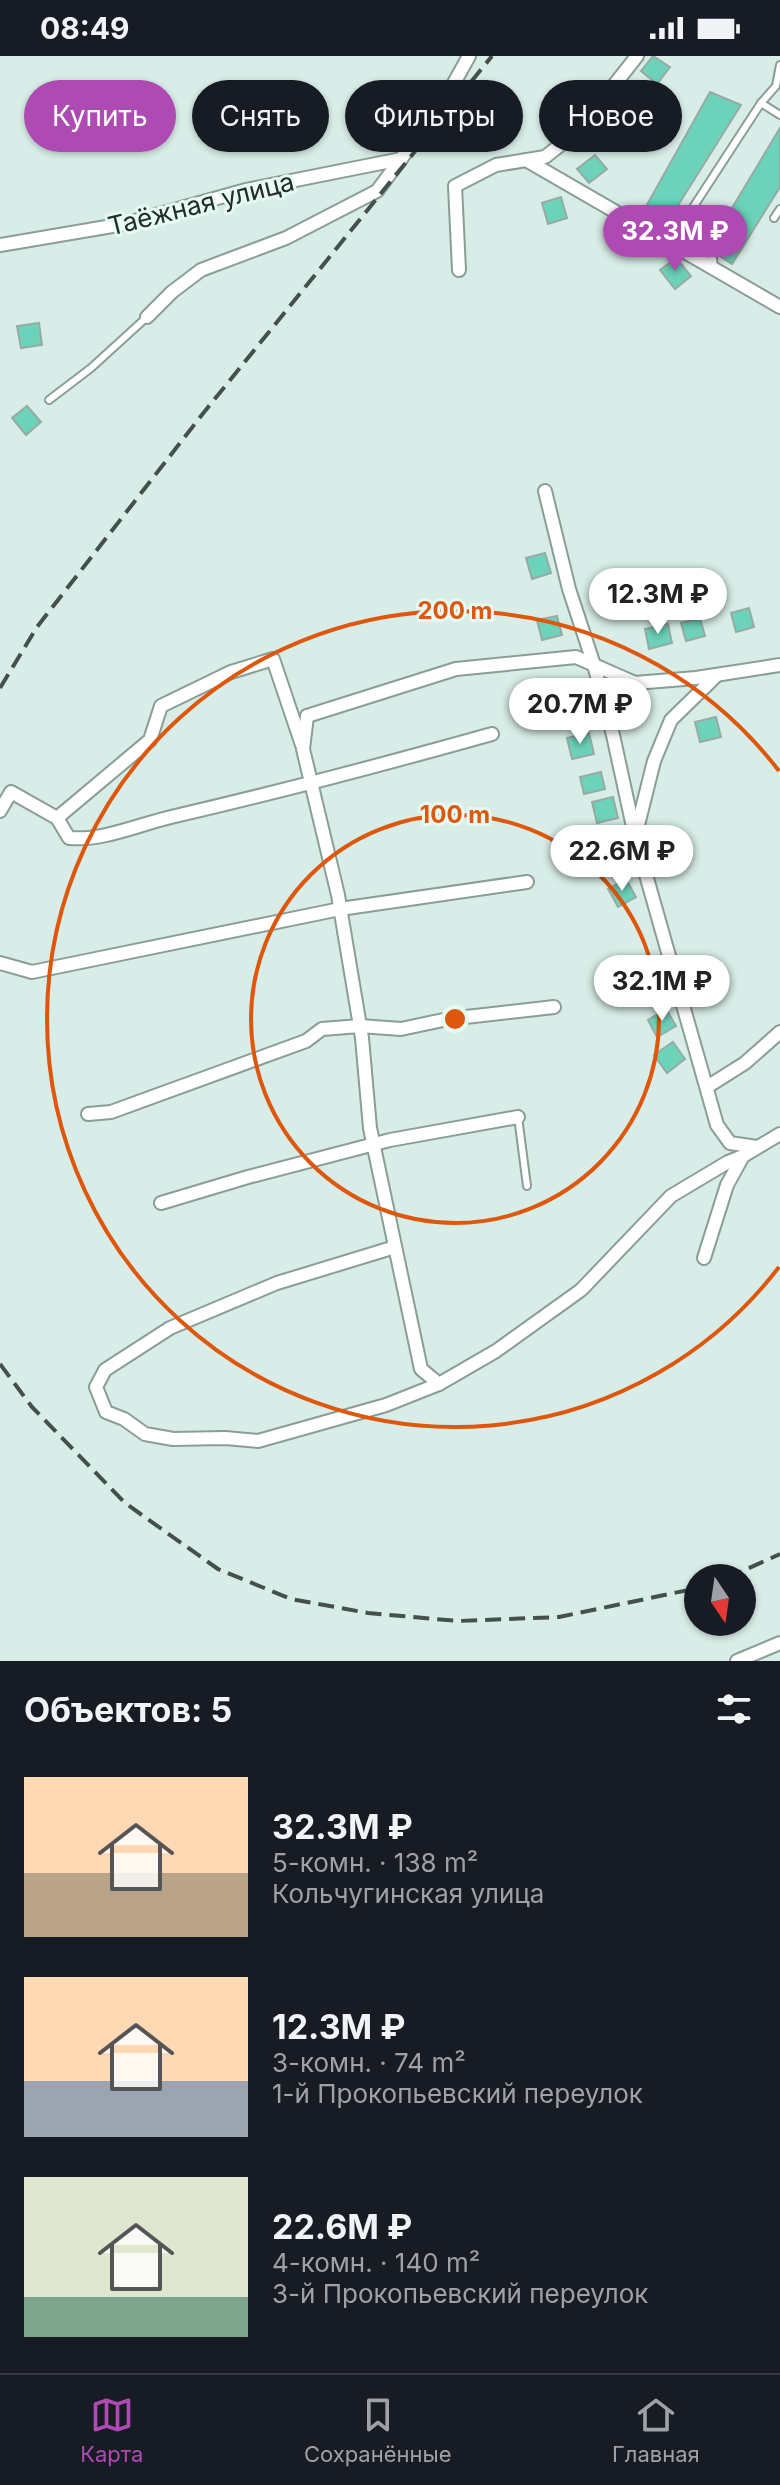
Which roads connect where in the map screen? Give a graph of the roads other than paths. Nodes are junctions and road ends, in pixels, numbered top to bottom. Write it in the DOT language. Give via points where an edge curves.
graph roads {
  1 [pos="469,56"];
  2 [pos="637,56"];
  3 [pos="780,65"];
  4 [pos="761,103"];
  5 [pos="780,115"];
  6 [pos="401,159"];
  7 [pos="526,160"];
  8 [pos="780,209"];
  9 [pos="774,218"];
  10 [pos="0,245"];
  11 [pos="714,269"];
  12 [pos="459,270"];
  13 [pos="780,307"];
  14 [pos="147,317"];
  15 [pos="49,400"];
  16 [pos="545,491"];
  17 [pos="594,665"];
  18 [pos="780,665"];
  19 [pos="716,675"];
  20 [pos="492,734"];
  21 [pos="303,749"];
  22 [pos="311,785"];
  23 [pos="0,811"];
  24 [pos="57,818"];
  25 [pos="635,836"];
  26 [pos="527,882"];
  27 [pos="340,909"];
  28 [pos="0,963"];
  29 [pos="554,1007"];
  30 [pos="360,1026"];
  31 [pos="780,1032"];
  32 [pos="707,1087"];
  33 [pos="88,1114"];
  34 [pos="518,1117"];
  35 [pos="780,1134"];
  36 [pos="374,1145"];
  37 [pos="757,1147"];
  38 [pos="743,1156"];
  39 [pos="527,1186"];
  40 [pos="161,1203"];
  41 [pos="395,1247"];
  42 [pos="704,1258"];
  43 [pos="439,1384"];
  44 [pos="780,1643"];
  45 [pos="737,1661"];
  1 -- 6 [label="street"];
  2 -- 7 [label="street" via="578,131 545,157"];
  3 -- 4 [label="lane" via="776,86"];
  4 -- 5 [label="lane"];
  4 -- 11 [label="lane" via="675,231 713,258"];
  6 -- 10 [label="street, Таёжная улица" via="246,190 124,224"];
  6 -- 14 [label="street" via="377,191 286,238 201,270"];
  7 -- 11 [label="street"];
  7 -- 12 [label="street" via="496,165 455,186"];
  8 -- 9 [label="lane"];
  11 -- 13 [label="street"];
  14 -- 15 [label="lane"];
  16 -- 17 [label="street"];
  17 -- 19 [label="street" via="635,683"];
  17 -- 21 [label="street" via="576,657 456,669 307,716"];
  17 -- 25 [label="street"];
  18 -- 19 [label="street"];
  19 -- 25 [label="street" via="671,720 654,761"];
  20 -- 22 [label="street"];
  21 -- 22 [label="street"];
  21 -- 24 [label="street" via="273,659 231,672 161,706 150,740"];
  22 -- 24 [label="street" via="88,839 69,838"];
  22 -- 27 [label="street"];
  23 -- 24 [label="street" via="11,792"];
  25 -- 32 [label="street"];
  26 -- 27 [label="street"];
  27 -- 28 [label="street" via="32,972"];
  27 -- 30 [label="street"];
  29 -- 30 [label="street" via="401,1029"];
  30 -- 33 [label="street" via="322,1029 306,1041 111,1112"];
  30 -- 36 [label="street"];
  31 -- 32 [label="street"];
  32 -- 37 [label="street" via="717,1125 730,1143"];
  34 -- 36 [label="street"];
  34 -- 39 [label="lane"];
  35 -- 37 [label="street"];
  36 -- 40 [label="street"];
  36 -- 41 [label="street"];
  37 -- 38 [label="street"];
  38 -- 42 [label="street" via="727,1185"];
  38 -- 43 [label="street" via="671,1196 581,1290"];
  41 -- 43 [label="street" via="421,1369"];
  41 -- 43 [label="street" via="277,1283 170,1328 105,1370 96,1387 106,1412 145,1434 258,1441 386,1405"];
  44 -- 45 [label="street"];
}
